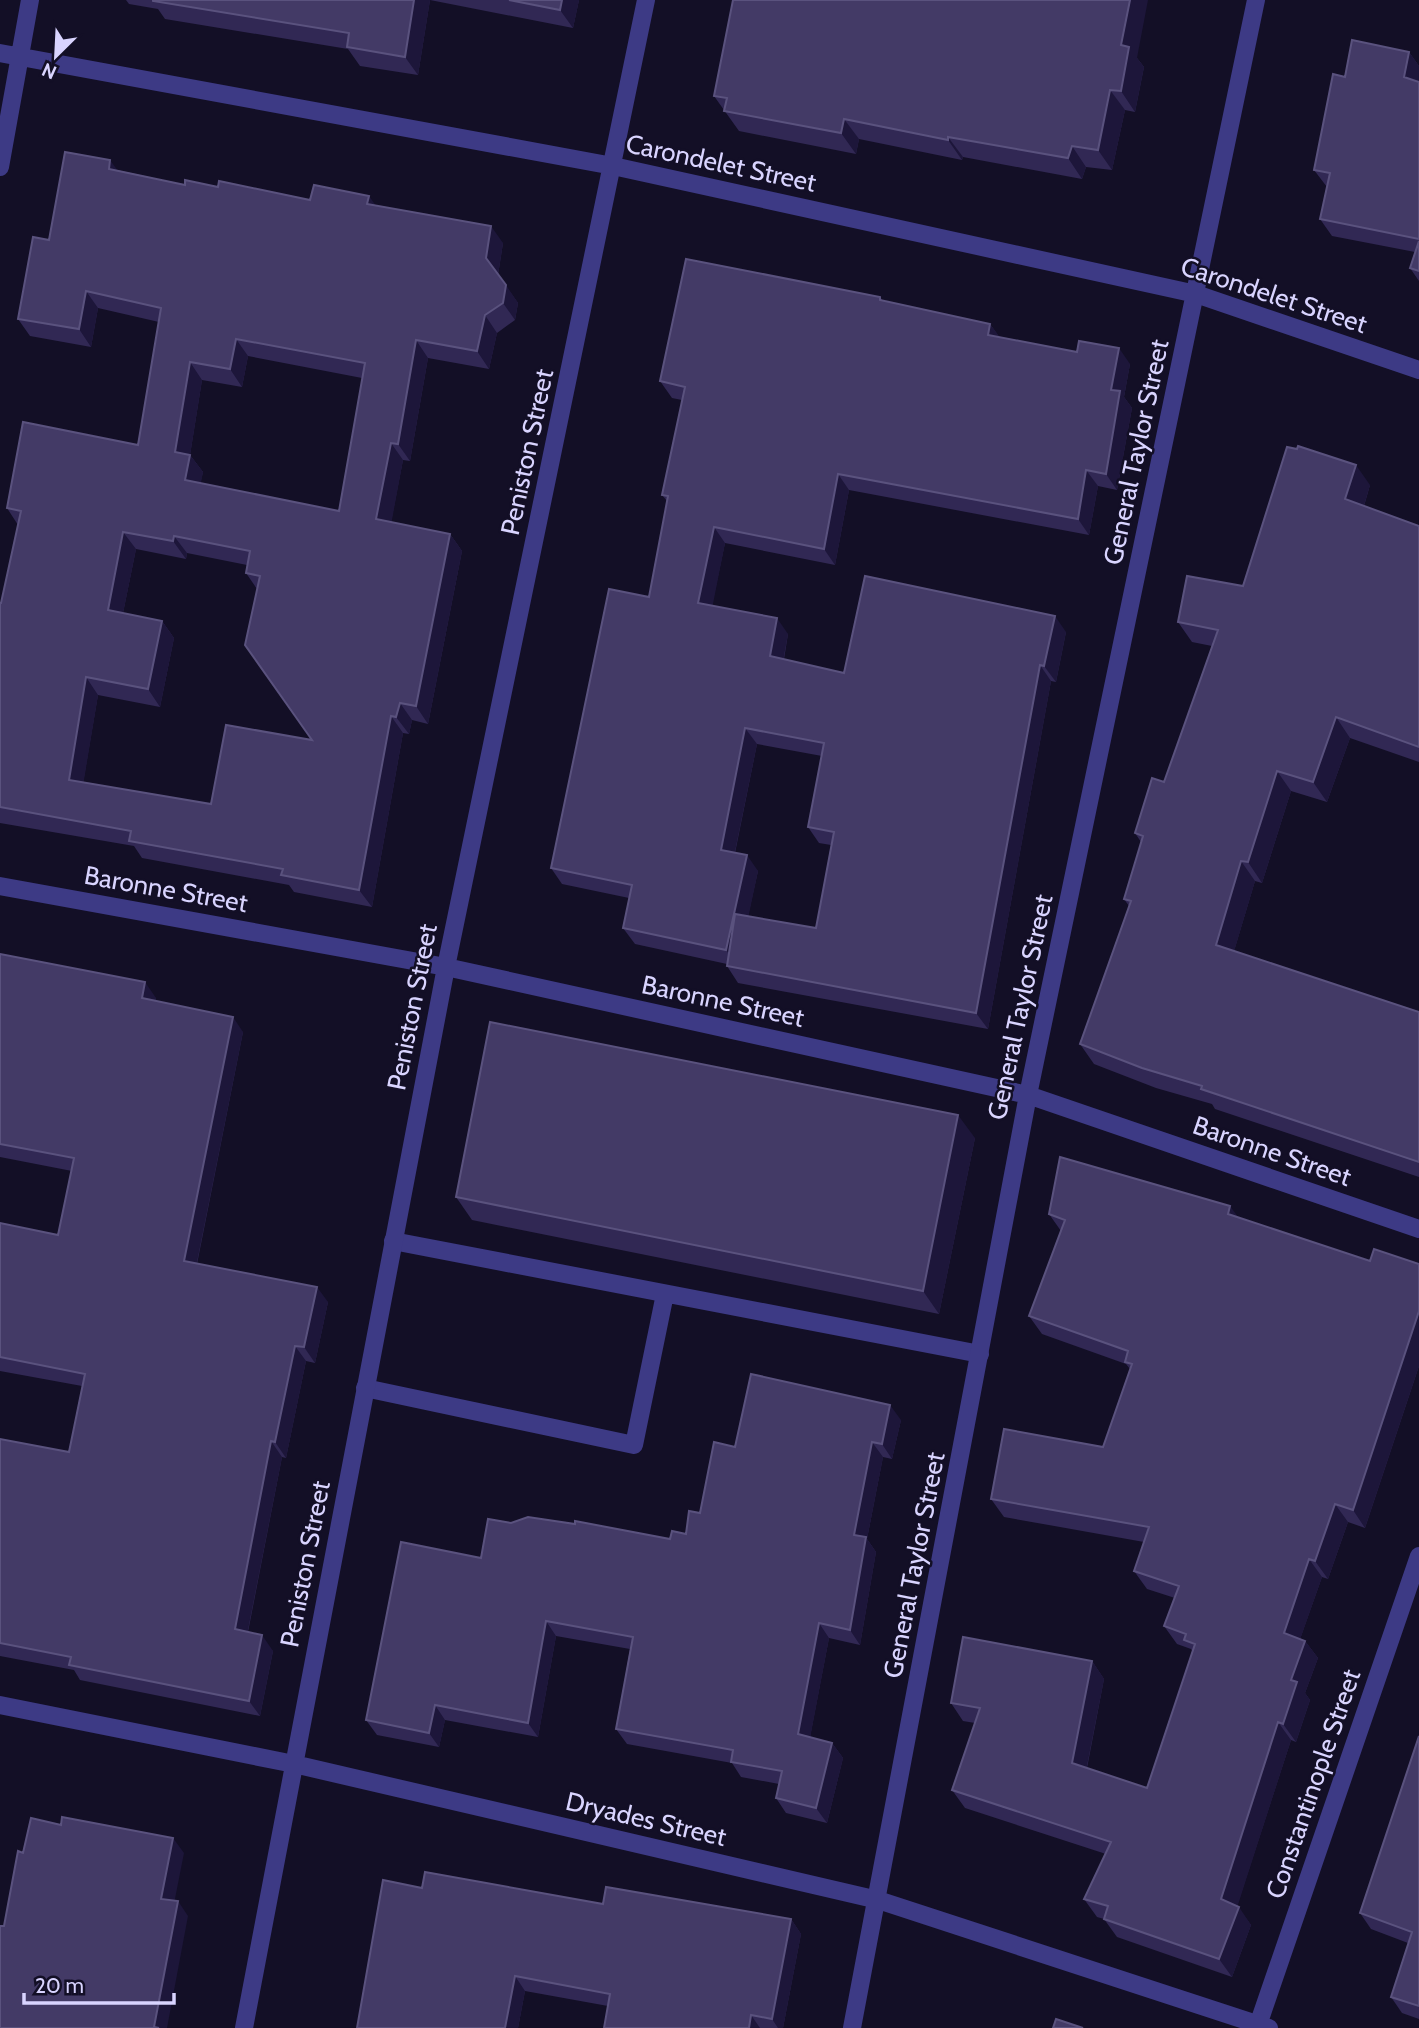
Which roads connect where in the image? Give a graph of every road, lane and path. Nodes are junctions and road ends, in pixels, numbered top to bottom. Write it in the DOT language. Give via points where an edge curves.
graph roads {
  1 [pos="30,0"];
  2 [pos="646,0"];
  3 [pos="1256,0"];
  4 [pos="0,53"];
  5 [pos="20,55"];
  6 [pos="613,166"];
  7 [pos="0,167"];
  8 [pos="1196,294"];
  9 [pos="1419,370"];
  10 [pos="0,886"];
  11 [pos="446,967"];
  12 [pos="1028,1095"];
  13 [pos="1419,1229"];
  14 [pos="393,1241"];
  15 [pos="665,1294"];
  16 [pos="980,1354"];
  17 [pos="365,1388"];
  18 [pos="1419,1556"];
  19 [pos="0,1705"];
  20 [pos="294,1764"];
  21 [pos="878,1900"];
  22 [pos="1262,2027"];
  23 [pos="244,2028"];
  24 [pos="852,2028"];
  1 -- 5 [label="street"];
  2 -- 6 [label="street, Peniston Street"];
  3 -- 8 [label="street, General Taylor Street"];
  4 -- 5 [label="street, Carondelet Street"];
  5 -- 6 [label="street, Carondelet Street"];
  5 -- 7 [label="street"];
  6 -- 8 [label="street, Carondelet Street"];
  6 -- 11 [label="street, Peniston Street"];
  8 -- 9 [label="street, Carondelet Street"];
  8 -- 12 [label="street, General Taylor Street"];
  10 -- 11 [label="street, Baronne Street"];
  11 -- 12 [label="street, Baronne Street"];
  11 -- 14 [label="street, Peniston Street"];
  12 -- 13 [label="street, Baronne Street"];
  12 -- 16 [label="street, General Taylor Street"];
  14 -- 15 [label="street"];
  14 -- 17 [label="street, Peniston Street"];
  15 -- 16 [label="street"];
  15 -- 17 [label="street" via="634,1445"];
  16 -- 21 [label="street, General Taylor Street"];
  17 -- 20 [label="street, Peniston Street"];
  18 -- 22 [label="street, Constantinople Street"];
  19 -- 20 [label="street, Dryades Street"];
  20 -- 21 [label="street, Dryades Street"];
  20 -- 23 [label="street, Peniston Street"];
  21 -- 22 [label="street, Dryades Street"];
  21 -- 24 [label="street, General Taylor Street"];
}
